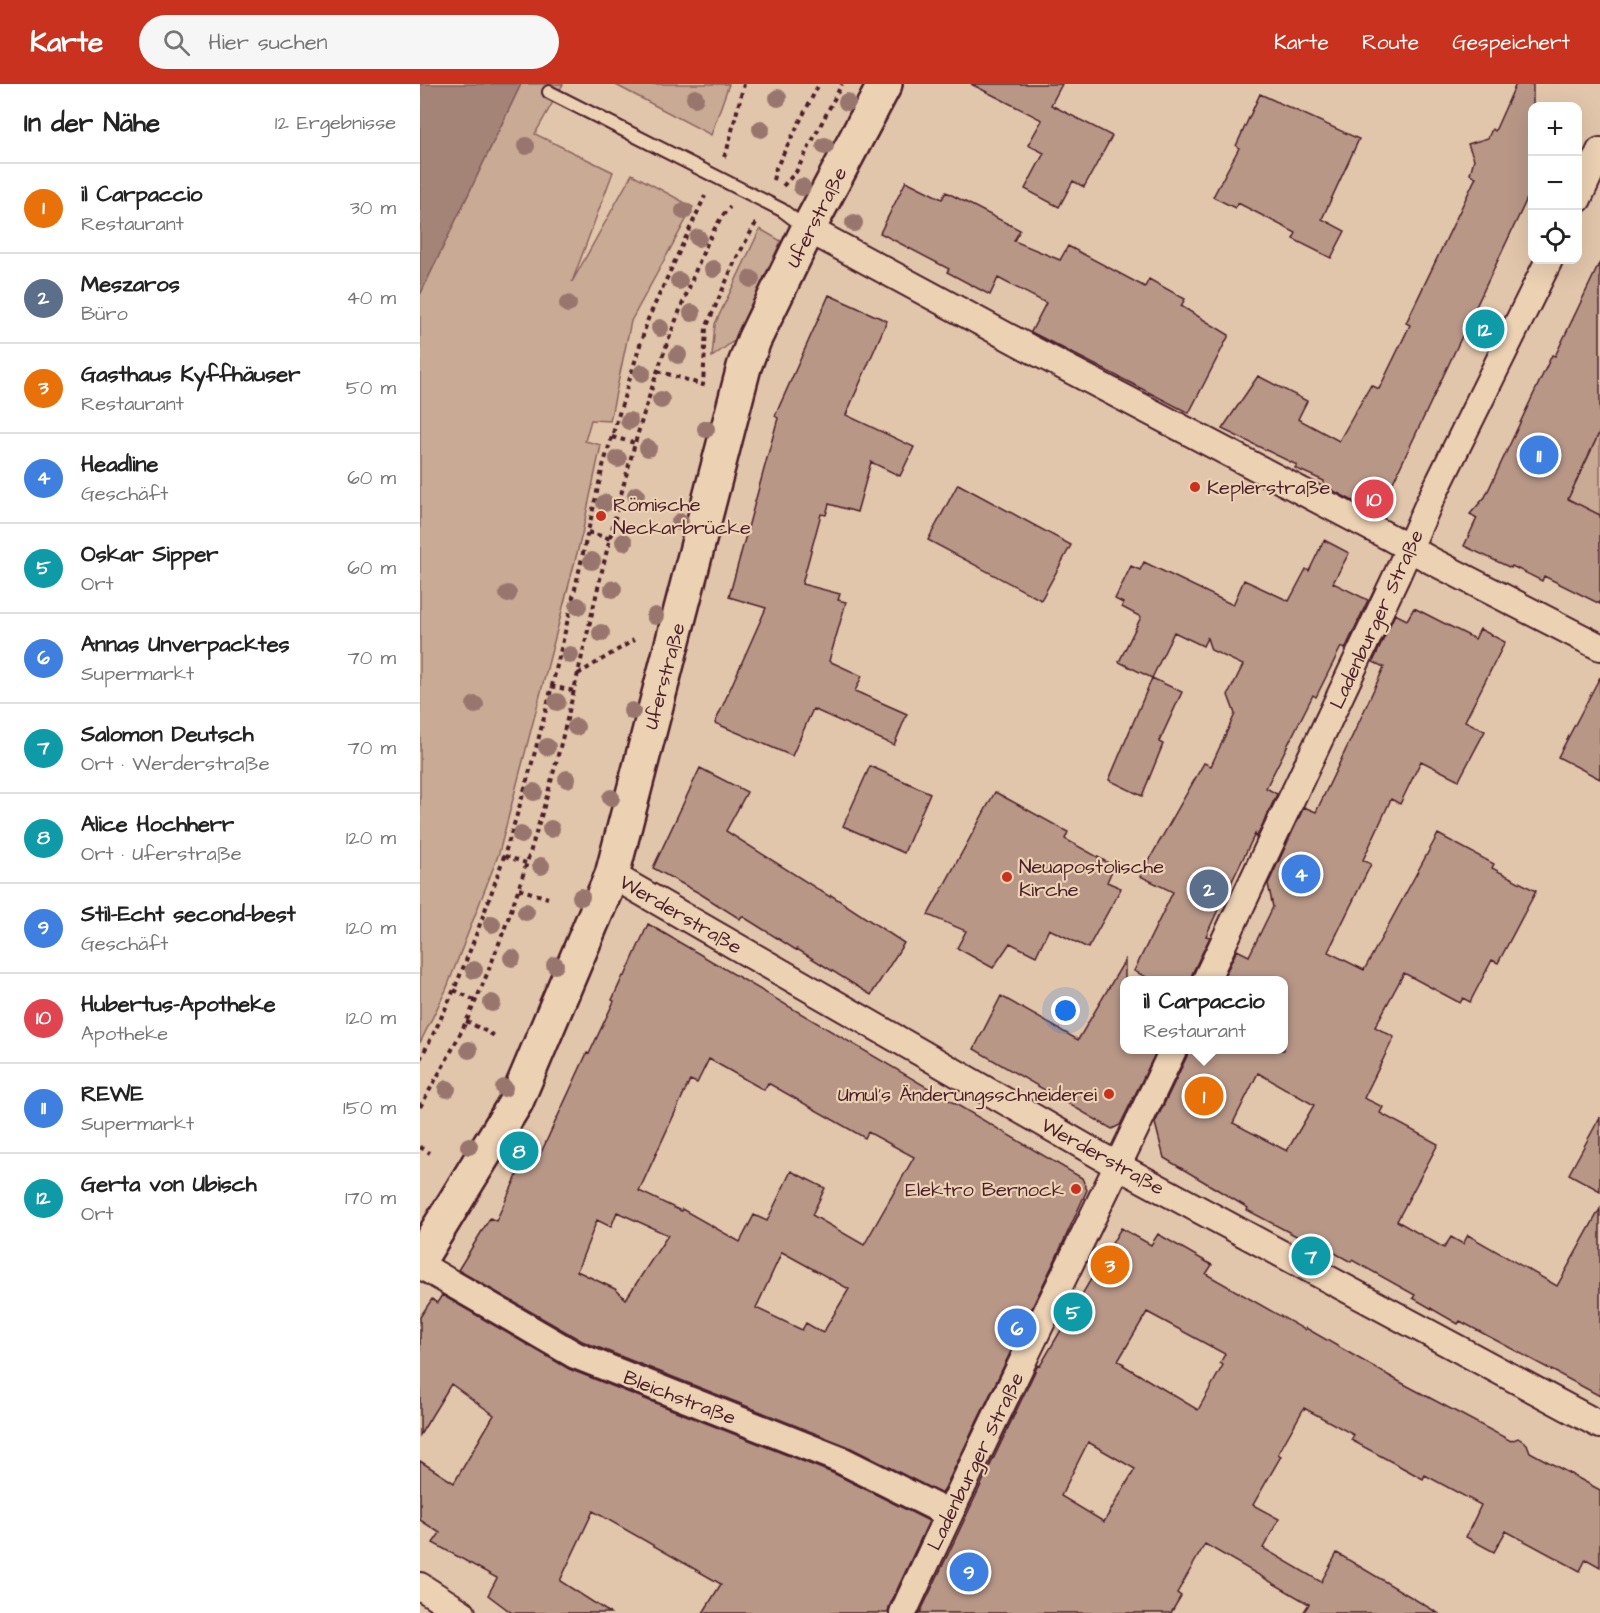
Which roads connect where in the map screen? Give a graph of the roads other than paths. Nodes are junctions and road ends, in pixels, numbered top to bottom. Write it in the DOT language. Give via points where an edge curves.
graph roads {
  1 [pos="885,84"];
  2 [pos="549,92"];
  3 [pos="1600,151"];
  4 [pos="1582,190"];
  5 [pos="808,230"];
  6 [pos="1547,264"];
  7 [pos="1409,549"];
  8 [pos="1600,647"];
  9 [pos="612,875"];
  10 [pos="1208,976"];
  11 [pos="1171,1054"];
  12 [pos="1118,1166"];
  13 [pos="420,1259"];
  14 [pos="420,1265"];
  15 [pos="1600,1425"];
  16 [pos="949,1514"];
  17 [pos="420,1586"];
  18 [pos="462,1613"];
  19 [pos="903,1613"];
  1 -- 5 [label="street, Uferstraße"];
  2 -- 5 [label="lane" via="782,210"];
  3 -- 4 [label="street"];
  5 -- 7 [label="street"];
  5 -- 9 [label="street, Uferstraße" via="744,367"];
  6 -- 7 [label="street, Ladenburger Straße"];
  7 -- 8 [label="street"];
  7 -- 10 [label="street, Ladenburger Straße"];
  9 -- 12 [label="street, Werderstraße"];
  9 -- 13 [label="street, Uferstraße" via="516,1102"];
  11 -- 12 [label="street, Ladenburger Straße"];
  12 -- 15 [label="street, Werderstraße"];
  12 -- 16 [label="street, Ladenburger Straße"];
  14 -- 16 [label="street, Bleichstraße" via="575,1355 841,1460"];
  16 -- 19 [label="street, Ladenburger Straße"];
  17 -- 18 [label="street"];
}
